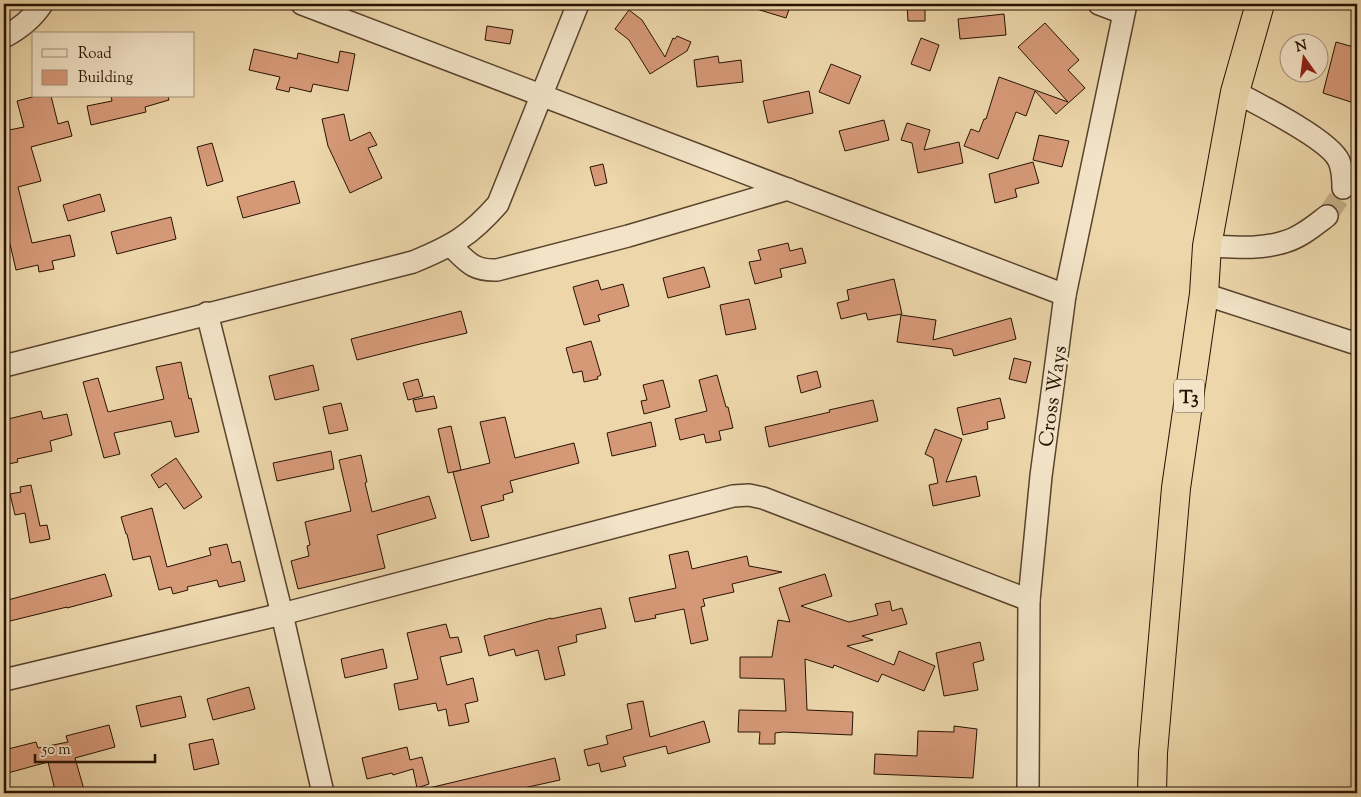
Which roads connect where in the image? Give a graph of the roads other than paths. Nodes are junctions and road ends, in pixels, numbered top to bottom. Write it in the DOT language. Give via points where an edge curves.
graph roads {
  1 [pos="42,4"];
  2 [pos="302,4"];
  3 [pos="578,4"];
  4 [pos="1099,4"];
  5 [pos="1260,4"];
  6 [pos="1125,8"];
  7 [pos="4,37"];
  8 [pos="1236,92"];
  9 [pos="542,95"];
  10 [pos="1343,188"];
  11 [pos="788,189"];
  12 [pos="1327,216"];
  13 [pos="450,245"];
  14 [pos="1207,246"];
  15 [pos="1204,294"];
  16 [pos="1065,295"];
  17 [pos="208,314"];
  18 [pos="1357,344"];
  19 [pos="4,366"];
  20 [pos="1029,600"];
  21 [pos="282,614"];
  22 [pos="4,680"];
  23 [pos="323,793"];
  24 [pos="1028,793"];
  25 [pos="1152,793"];
  1 -- 7 [label="street" via="23,25"];
  2 -- 9 [label="street"];
  3 -- 9 [label="street"];
  4 -- 6 [label="street"];
  5 -- 8 [label="highway, T3"];
  6 -- 16 [label="street, Cross Ways"];
  8 -- 10 [label="street" via="1298,126 1325,146 1338,159"];
  8 -- 14 [label="highway, T3"];
  9 -- 11 [label="street"];
  9 -- 13 [label="street" via="498,204 463,238"];
  11 -- 13 [label="street" via="497,270 484,270 472,265"];
  11 -- 16 [label="street"];
  12 -- 14 [label="street" via="1286,242 1251,248"];
  13 -- 17 [label="street" via="413,262"];
  14 -- 15 [label="highway, T3"];
  15 -- 18 [label="street"];
  15 -- 25 [label="highway, T3" via="1176,488"];
  16 -- 20 [label="street, Cross Ways" via="1041,476"];
  17 -- 19 [label="street"];
  17 -- 21 [label="street"];
  20 -- 21 [label="street" via="749,495 732,496"];
  20 -- 24 [label="street, Cross Ways"];
  21 -- 22 [label="street"];
  21 -- 23 [label="street"];
}
